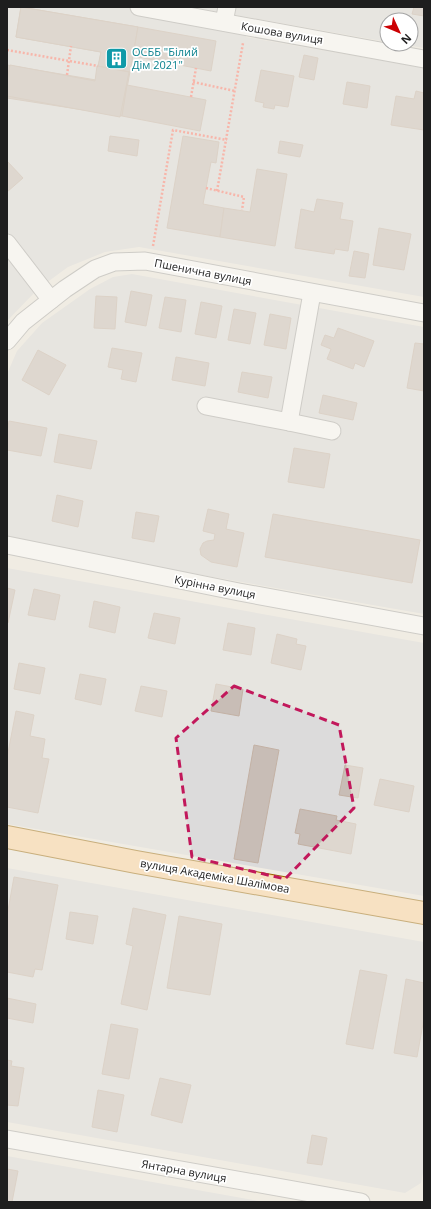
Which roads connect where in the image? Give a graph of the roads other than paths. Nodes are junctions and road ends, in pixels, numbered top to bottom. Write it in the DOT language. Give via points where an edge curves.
graph roads {
  1 [pos="139,7"];
  2 [pos="225,15"];
  3 [pos="424,59"];
  4 [pos="7,243"];
  5 [pos="312,293"];
  6 [pos="51,300"];
  7 [pos="424,313"];
  8 [pos="7,341"];
  9 [pos="206,406"];
  10 [pos="289,422"];
  11 [pos="332,431"];
  12 [pos="7,545"];
  13 [pos="424,626"];
  14 [pos="7,837"];
  15 [pos="424,914"];
  16 [pos="7,1139"];
  17 [pos="361,1202"];
  1 -- 2 [label="street, Кошова вулиця"];
  2 -- 3 [label="street, Кошова вулиця" via="246,26"];
  4 -- 6 [label="street"];
  5 -- 6 [label="street, Пшенична вулиця" via="150,262 114,262 95,269"];
  5 -- 7 [label="street, Пшенична вулиця"];
  5 -- 10 [label="street"];
  6 -- 8 [label="street, Пшенична вулиця" via="23,322"];
  9 -- 10 [label="street"];
  10 -- 11 [label="street"];
  12 -- 13 [label="street, Курінна вулиця"];
  14 -- 15 [label="main road, вулиця Академіка Шалімова"];
  16 -- 17 [label="street, Янтарна вулиця"];
}
